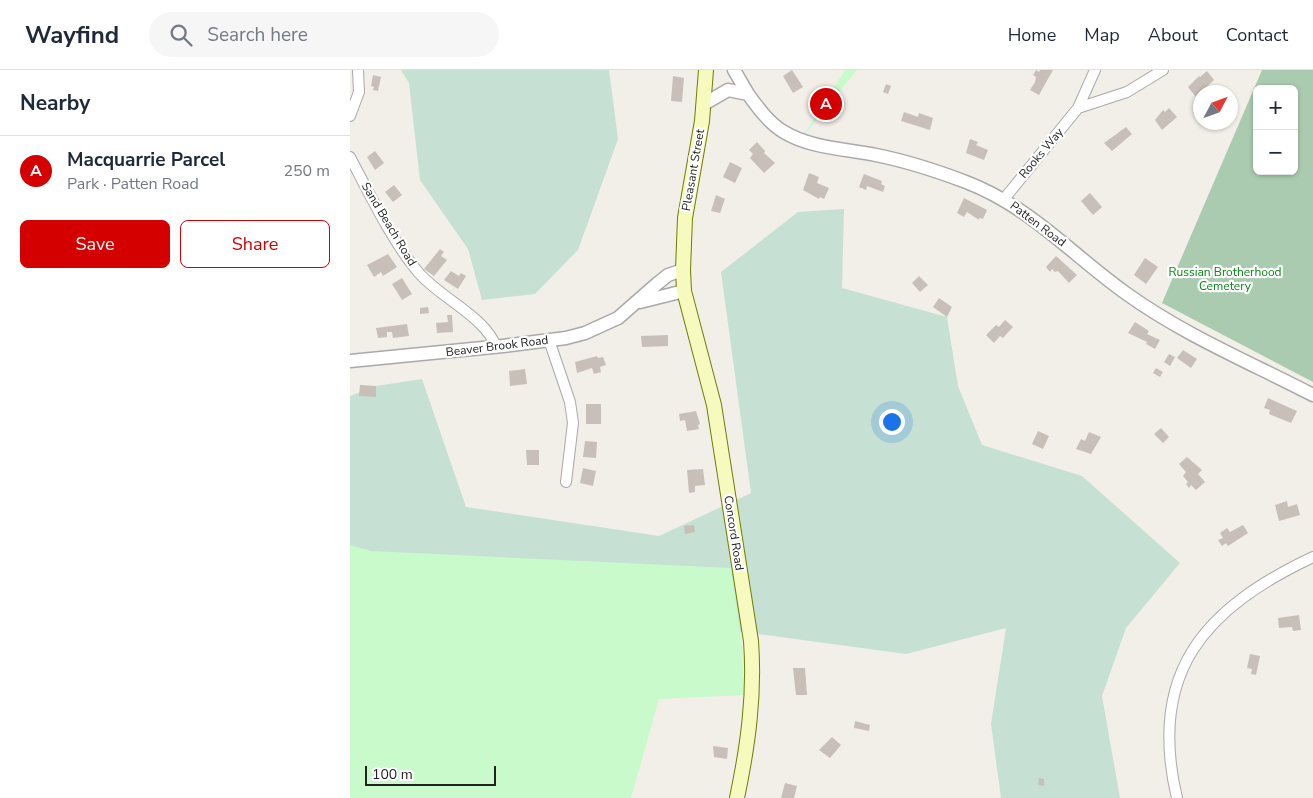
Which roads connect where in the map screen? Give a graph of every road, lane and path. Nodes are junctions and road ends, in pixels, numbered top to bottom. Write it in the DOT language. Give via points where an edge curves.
graph roads {
  1 [pos="706,70"];
  2 [pos="734,70"];
  3 [pos="1096,70"];
  4 [pos="1164,70"];
  5 [pos="358,71"];
  6 [pos="748,94"];
  7 [pos="704,104"];
  8 [pos="1078,108"];
  9 [pos="350,116"];
  10 [pos="350,157"];
  11 [pos="1004,198"];
  12 [pos="683,270"];
  13 [pos="684,291"];
  14 [pos="636,303"];
  15 [pos="549,340"];
  16 [pos="496,347"];
  17 [pos="350,361"];
  18 [pos="1313,395"];
  19 [pos="566,482"];
  20 [pos="1313,557"];
  21 [pos="737,798"];
  22 [pos="1177,798"];
  1 -- 7 [label="main road, Pleasant Street"];
  2 -- 6 [label="street, Patten Road"];
  3 -- 8 [label="street, Rooks Way"];
  4 -- 8 [label="street" via="1127,92"];
  5 -- 9 [label="street" via="360,92"];
  6 -- 7 [label="street" via="728,90"];
  6 -- 11 [label="street, Patten Road" via="773,124 794,137 831,148 897,160"];
  7 -- 12 [label="main road, Pleasant Street" via="685,218"];
  8 -- 11 [label="street, Rooks Way"];
  10 -- 16 [label="street, Sand Beach Road" via="418,272 438,292 484,326 492,334"];
  11 -- 18 [label="street, Patten Road" via="1142,304"];
  12 -- 13 [label="main road, Concord Road"];
  12 -- 14 [label="street, Beaver Brook Road" via="668,276"];
  13 -- 14 [label="street, Beaver Brook Road"];
  13 -- 21 [label="main road, Concord Road" via="714,405 751,641 750,726"];
  14 -- 15 [label="street, Beaver Brook Road" via="618,318 585,333"];
  15 -- 16 [label="street, Beaver Brook Road"];
  15 -- 19 [label="street" via="570,402 573,423"];
  16 -- 17 [label="street, Beaver Brook Road"];
  20 -- 22 [label="street" via="1244,596 1208,627 1194,649 1173,696 1169,724"];
}
